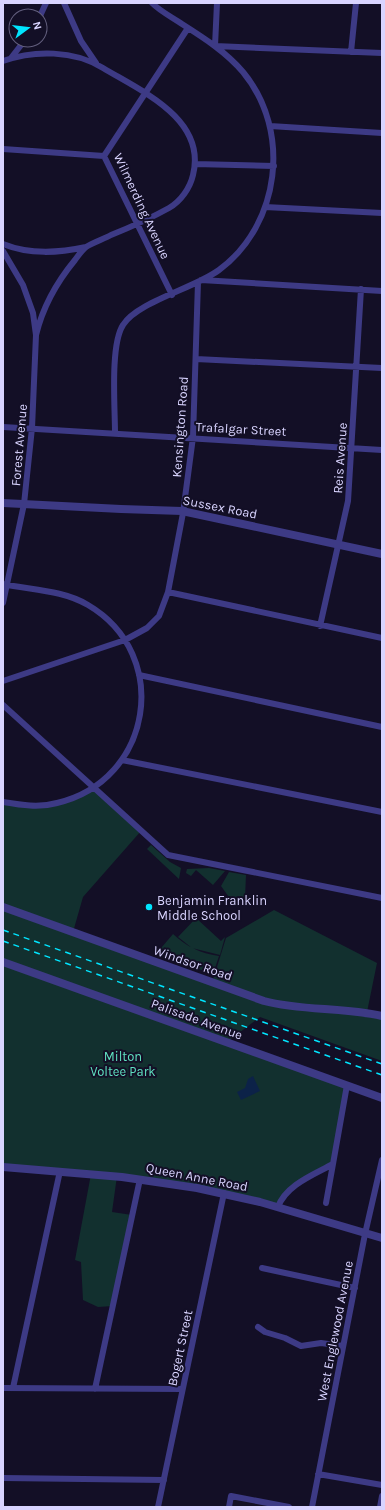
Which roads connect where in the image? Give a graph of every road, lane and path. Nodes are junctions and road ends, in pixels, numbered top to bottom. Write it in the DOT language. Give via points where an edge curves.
graph roads {
  1 [pos="64,3"];
  2 [pos="152,3"];
  3 [pos="217,3"];
  4 [pos="356,3"];
  5 [pos="188,28"];
  6 [pos="215,46"];
  7 [pos="19,48"];
  8 [pos="351,52"];
  9 [pos="382,53"];
  10 [pos="11,58"];
  11 [pos="3,61"];
  12 [pos="96,64"];
  13 [pos="145,93"];
  14 [pos="270,126"];
  15 [pos="382,133"];
  16 [pos="3,150"];
  17 [pos="104,156"];
  18 [pos="195,164"];
  19 [pos="274,166"];
  20 [pos="266,206"];
  21 [pos="382,213"];
  22 [pos="137,224"];
  23 [pos="3,244"];
  24 [pos="86,247"];
  25 [pos="3,251"];
  26 [pos="199,281"];
  27 [pos="361,289"];
  28 [pos="382,291"];
  29 [pos="172,295"];
  30 [pos="36,335"];
  31 [pos="196,359"];
  32 [pos="356,367"];
  33 [pos="382,368"];
  34 [pos="3,426"];
  35 [pos="32,428"];
  36 [pos="114,433"];
  37 [pos="193,437"];
  38 [pos="351,447"];
  39 [pos="382,450"];
  40 [pos="3,502"];
  41 [pos="24,504"];
  42 [pos="183,511"];
  43 [pos="338,545"];
  44 [pos="382,554"];
  45 [pos="5,584"];
  46 [pos="168,592"];
  47 [pos="3,602"];
  48 [pos="320,626"];
  49 [pos="382,638"];
  50 [pos="124,640"];
  51 [pos="139,674"];
  52 [pos="3,681"];
  53 [pos="3,705"];
  54 [pos="382,727"];
  55 [pos="122,760"];
  56 [pos="94,788"];
  57 [pos="3,802"];
  58 [pos="382,812"];
  59 [pos="382,898"];
  60 [pos="3,907"];
  61 [pos="3,962"];
  62 [pos="382,1016"];
  63 [pos="346,1086"];
  64 [pos="382,1098"];
  65 [pos="382,1160"];
  66 [pos="332,1164"];
  67 [pos="3,1167"];
  68 [pos="60,1172"];
  69 [pos="140,1179"];
  70 [pos="224,1193"];
  71 [pos="326,1203"];
  72 [pos="278,1207"];
  73 [pos="365,1234"];
  74 [pos="382,1238"];
  75 [pos="262,1268"];
  76 [pos="355,1288"];
  77 [pos="258,1327"];
  78 [pos="343,1346"];
  79 [pos="3,1388"];
  80 [pos="13,1388"];
  81 [pos="95,1389"];
  82 [pos="182,1389"];
  83 [pos="318,1474"];
  84 [pos="3,1478"];
  85 [pos="164,1480"];
  86 [pos="382,1485"];
  87 [pos="382,1496"];
  88 [pos="158,1507"];
  89 [pos="229,1507"];
  90 [pos="289,1507"];
  91 [pos="312,1507"];
  92 [pos="380,1507"];
  1 -- 12 [label="street" via="81,41"];
  2 -- 5 [label="street"];
  3 -- 6 [label="street"];
  4 -- 8 [label="street"];
  5 -- 6 [label="street"];
  5 -- 13 [label="street, Wilmerding Avenue"];
  6 -- 8 [label="street"];
  6 -- 14 [label="street" via="235,63 253,86"];
  7 -- 10 [label="street"];
  8 -- 9 [label="street"];
  10 -- 11 [label="street"];
  10 -- 12 [label="street" via="35,54 69,56"];
  12 -- 13 [label="street"];
  13 -- 17 [label="street, Wilmerding Avenue"];
  13 -- 18 [label="street" via="172,112 185,127 193,145"];
  14 -- 15 [label="street"];
  14 -- 19 [label="street"];
  16 -- 17 [label="street"];
  17 -- 22 [label="street, Wilmerding Avenue"];
  18 -- 19 [label="street"];
  18 -- 22 [label="street" via="192,180 183,196 170,207"];
  19 -- 20 [label="street"];
  20 -- 21 [label="street"];
  20 -- 26 [label="street" via="254,231 238,252 218,270"];
  22 -- 24 [label="street"];
  22 -- 29 [label="street, Wilmerding Avenue"];
  23 -- 24 [label="street" via="20,250 39,252 58,252"];
  24 -- 30 [label="street" via="55,287 44,309"];
  25 -- 30 [label="street" via="26,292 33,313"];
  26 -- 27 [label="street"];
  26 -- 29 [label="street"];
  26 -- 31 [label="street, Kensington Road"];
  27 -- 28 [label="street"];
  27 -- 32 [label="street, Reis Avenue"];
  29 -- 36 [label="street" via="134,313 119,333 116,349"];
  30 -- 35 [label="street, Forest Avenue"];
  31 -- 32 [label="street"];
  31 -- 37 [label="street, Kensington Road"];
  32 -- 33 [label="street"];
  32 -- 38 [label="street, Reis Avenue"];
  34 -- 35 [label="street, Trafalgar Street"];
  35 -- 36 [label="street, Trafalgar Street"];
  35 -- 41 [label="street, Forest Avenue"];
  36 -- 37 [label="street, Trafalgar Street"];
  37 -- 38 [label="street, Trafalgar Street"];
  37 -- 42 [label="street, Kensington Road"];
  38 -- 39 [label="street, Trafalgar Street"];
  38 -- 43 [label="street, Reis Avenue" via="348,502"];
  40 -- 41 [label="street, Sussex Road"];
  41 -- 42 [label="street, Sussex Road"];
  41 -- 45 [label="street, Forest Avenue"];
  42 -- 43 [label="street, Sussex Road"];
  42 -- 46 [label="street, Kensington Road"];
  43 -- 44 [label="street, Sussex Road"];
  43 -- 48 [label="street, Reis Avenue"];
  45 -- 47 [label="street, Forest Avenue"];
  45 -- 50 [label="street" via="76,599 103,616"];
  46 -- 48 [label="street"];
  46 -- 50 [label="street, Kensington Road" via="159,616 147,628"];
  48 -- 49 [label="street"];
  50 -- 51 [label="street"];
  50 -- 52 [label="street, Kensington Road"];
  51 -- 54 [label="street"];
  51 -- 55 [label="street" via="142,702 140,715 134,739"];
  53 -- 56 [label="street"];
  55 -- 56 [label="street" via="106,779"];
  55 -- 58 [label="street"];
  56 -- 57 [label="street" via="56,804 33,806"];
  56 -- 59 [label="street" via="168,855"];
  60 -- 62 [label="street, Windsor Road" via="264,1001"];
  61 -- 63 [label="street, Palisade Avenue"];
  63 -- 64 [label="street, Palisade Avenue"];
  63 -- 66 [label="street"];
  65 -- 73 [label="street, West Englewood Avenue"];
  66 -- 71 [label="street"];
  66 -- 72 [label="street" via="288,1190"];
  67 -- 68 [label="street, Queen Anne Road"];
  68 -- 69 [label="street, Queen Anne Road"];
  68 -- 80 [label="street"];
  69 -- 70 [label="street, Queen Anne Road"];
  69 -- 81 [label="street"];
  70 -- 72 [label="street, Queen Anne Road"];
  70 -- 82 [label="street, Bogert Street"];
  72 -- 73 [label="street, Queen Anne Road"];
  73 -- 74 [label="street, Queen Anne Road"];
  73 -- 76 [label="street, West Englewood Avenue"];
  75 -- 76 [label="street"];
  76 -- 78 [label="street, West Englewood Avenue"];
  77 -- 78 [label="street" via="301,1346 321,1343"];
  78 -- 83 [label="street, West Englewood Avenue"];
  79 -- 80 [label="street"];
  80 -- 81 [label="street"];
  81 -- 82 [label="street"];
  82 -- 85 [label="street, Bogert Street"];
  83 -- 86 [label="street"];
  83 -- 91 [label="street, West Englewood Avenue"];
  84 -- 85 [label="street"];
  85 -- 88 [label="street, Bogert Street"];
  87 -- 92 [label="street"];
  89 -- 90 [label="street" via="231,1496"];
}
